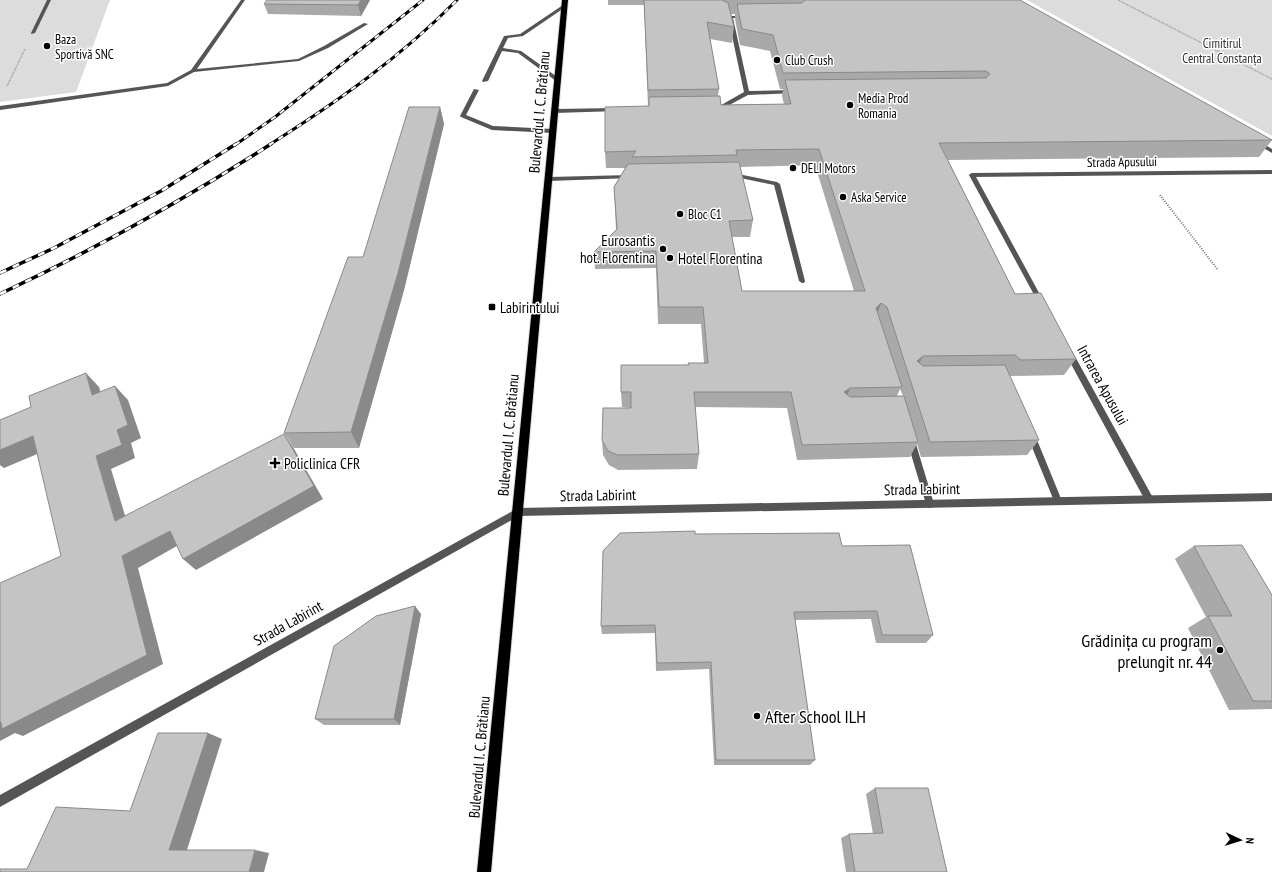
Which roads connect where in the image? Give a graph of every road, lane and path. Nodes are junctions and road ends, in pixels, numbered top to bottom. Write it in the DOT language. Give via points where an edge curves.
graph roads {
  1 [pos="49,0"];
  2 [pos="243,0"];
  3 [pos="1118,0"];
  4 [pos="565,3"];
  5 [pos="724,14"];
  6 [pos="753,16"];
  7 [pos="730,17"];
  8 [pos="366,24"];
  9 [pos="33,33"];
  10 [pos="500,49"];
  11 [pos="193,71"];
  12 [pos="1272,79"];
  13 [pos="558,80"];
  14 [pos="485,81"];
  15 [pos="7,87"];
  16 [pos="476,90"];
  17 [pos="795,92"];
  18 [pos="747,93"];
  19 [pos="0,108"];
  20 [pos="712,109"];
  21 [pos="555,110"];
  22 [pos="619,110"];
  23 [pos="553,131"];
  24 [pos="1252,139"];
  25 [pos="1272,151"];
  26 [pos="1272,172"];
  27 [pos="1143,173"];
  28 [pos="727,175"];
  29 [pos="634,177"];
  30 [pos="549,179"];
  31 [pos="1218,270"];
  32 [pos="802,281"];
  33 [pos="1047,312"];
  34 [pos="1066,347"];
  35 [pos="1027,426"];
  36 [pos="909,435"];
  37 [pos="1272,497"];
  38 [pos="1149,499"];
  39 [pos="1058,501"];
  40 [pos="930,504"];
  41 [pos="518,512"];
  42 [pos="0,802"];
  43 [pos="484,872"];
  1 -- 9 [label="street"];
  2 -- 11 [label="street"];
  3 -- 12 [label="path"];
  4 -- 10 [label="street" via="521,35 506,37"];
  4 -- 13 [label="main road, Bulevardul I. C. Brătianu"];
  5 -- 7 [label="street"];
  6 -- 7 [label="street"];
  7 -- 18 [label="street"];
  8 -- 11 [label="street" via="299,60"];
  9 -- 15 [label="path"];
  10 -- 13 [label="street" via="519,52"];
  10 -- 14 [label="street"];
  11 -- 19 [label="street" via="168,84"];
  13 -- 21 [label="main road, Bulevardul I. C. Brătianu"];
  16 -- 23 [label="street" via="463,116 492,128"];
  17 -- 18 [label="street"];
  18 -- 20 [label="street" via="720,109"];
  21 -- 22 [label="street"];
  21 -- 23 [label="main road, Bulevardul I. C. Brătianu"];
  23 -- 30 [label="main road, Bulevardul I. C. Brătianu"];
  24 -- 25 [label="street"];
  26 -- 27 [label="street, Strada Apusului"];
  27 -- 31 [label="path"];
  27 -- 33 [label="street, Strada Apusului" via="972,175"];
  28 -- 32 [label="street" via="777,184"];
  29 -- 30 [label="street"];
  30 -- 41 [label="main road, Bulevardul I. C. Brătianu"];
  34 -- 38 [label="street, Intrarea Apusului"];
  35 -- 39 [label="street"];
  36 -- 40 [label="street"];
  37 -- 38 [label="street, Strada Labirint"];
  38 -- 39 [label="street, Strada Labirint"];
  39 -- 40 [label="street, Strada Labirint"];
  40 -- 41 [label="street, Strada Labirint"];
  41 -- 42 [label="street, Strada Labirint"];
  41 -- 43 [label="main road, Bulevardul I. C. Brătianu"];
}
